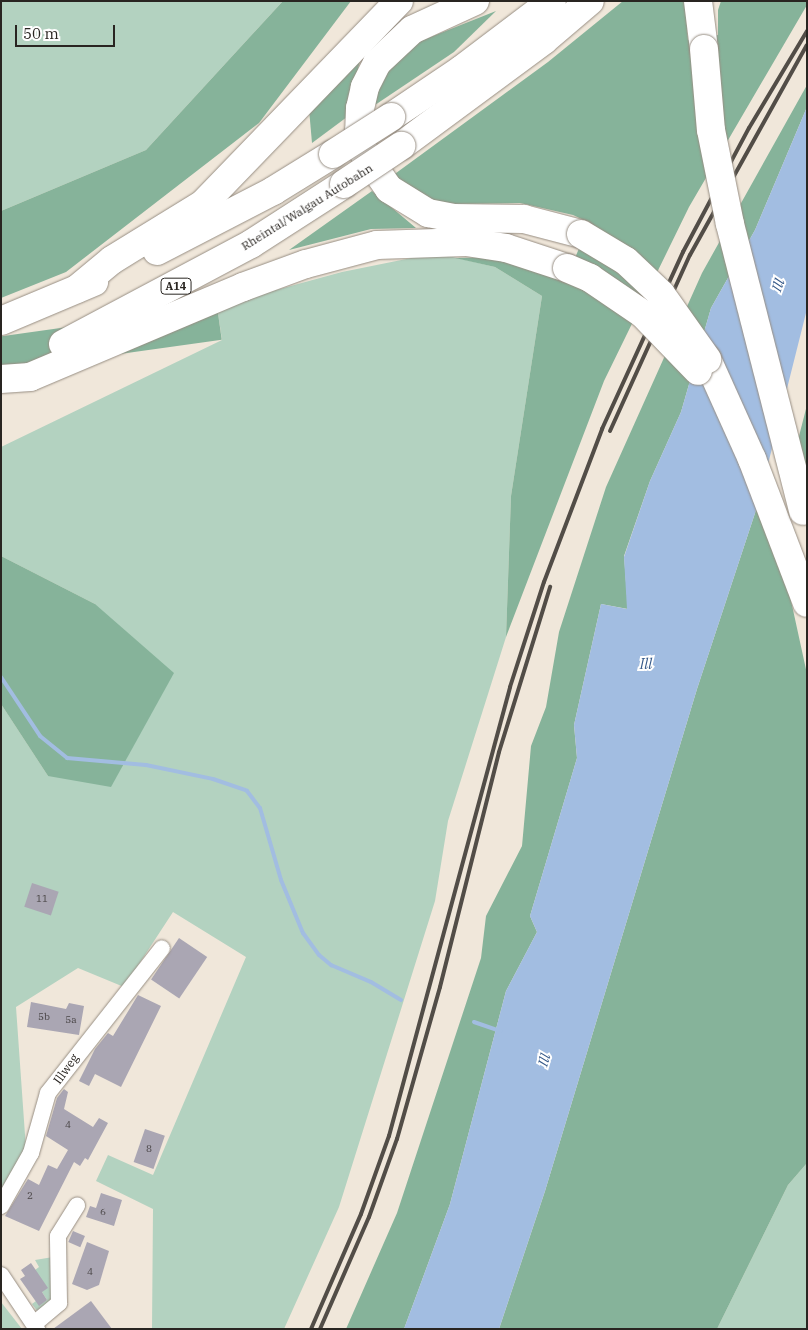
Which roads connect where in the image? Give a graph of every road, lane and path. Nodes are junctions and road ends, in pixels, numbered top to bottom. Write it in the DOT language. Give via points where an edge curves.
graph roads {
  1 [pos="399,1"];
  2 [pos="475,1"];
  3 [pos="552,1"];
  4 [pos="590,1"];
  5 [pos="698,1"];
  6 [pos="710,1"];
  7 [pos="704,49"];
  8 [pos="77,290"];
  9 [pos="1,321"];
  10 [pos="1,377"];
  11 [pos="727,408"];
  12 [pos="805,519"];
  13 [pos="807,603"];
  14 [pos="162,948"];
  15 [pos="77,1205"];
  16 [pos="1,1206"];
  17 [pos="1,1275"];
  18 [pos="36,1326"];
  1 -- 8 [label="highway" via="203,204 112,260"];
  2 -- 11 [label="highway, bridge" via="412,30 377,63 365,86 360,108 359,131 364,153 389,189 428,213 453,218 524,219 582,234 626,261 661,294 707,359"];
  3 -- 8 [label="highway, bridge" via="461,70 334,154 207,227"];
  4 -- 10 [label="highway, Rheintal/Walgau Autobahn / A14, bridge" via="544,40 400,146 251,244"];
  5 -- 7 [label="highway"];
  6 -- 7 [label="highway"];
  7 -- 12 [label="highway, bridge" via="711,130 730,224"];
  8 -- 9 [label="highway"];
  10 -- 11 [label="highway, bridge" via="30,376 243,286 306,264 377,245 466,242 506,248 590,278 643,314 672,341"];
  11 -- 13 [label="highway" via="752,458"];
  14 -- 16 [label="street, Illweg" via="48,1093 31,1153"];
  15 -- 18 [label="street" via="58,1236 59,1303"];
  17 -- 18 [label="street"];
}
